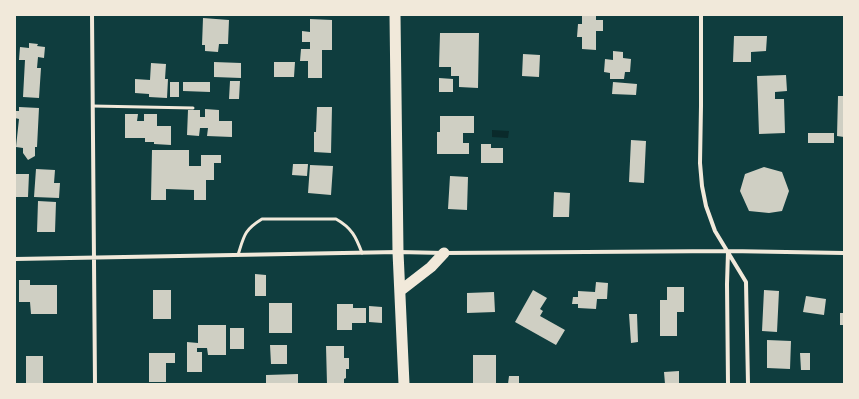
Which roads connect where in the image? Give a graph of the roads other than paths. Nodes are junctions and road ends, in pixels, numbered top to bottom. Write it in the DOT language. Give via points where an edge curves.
graph roads {
  1 [pos="92,15"];
  2 [pos="395,15"];
  3 [pos="701,15"];
  4 [pos="93,106"];
  5 [pos="193,108"];
  6 [pos="728,251"];
  7 [pos="398,252"];
  8 [pos="362,253"];
  9 [pos="444,253"];
  10 [pos="844,253"];
  11 [pos="238,255"];
  12 [pos="15,258"];
  13 [pos="94,258"];
  14 [pos="400,291"];
  15 [pos="95,384"];
  16 [pos="404,384"];
  17 [pos="728,384"];
  18 [pos="748,384"];
  1 -- 4 [label="street"];
  2 -- 7 [label="highway"];
  3 -- 6 [label="street" via="702,186 711,222"];
  4 -- 5 [label="lane"];
  4 -- 13 [label="street"];
  6 -- 9 [label="street"];
  6 -- 10 [label="street"];
  6 -- 17 [label="street"];
  6 -- 18 [label="street" via="746,282"];
  7 -- 8 [label="street"];
  7 -- 9 [label="street"];
  7 -- 14 [label="highway"];
  8 -- 11 [label="street"];
  8 -- 11 [label="lane" via="355,236 346,225 336,219 262,219 245,233"];
  9 -- 14 [label="highway"];
  11 -- 13 [label="street"];
  12 -- 13 [label="street"];
  13 -- 15 [label="street"];
  14 -- 16 [label="highway"];
}
